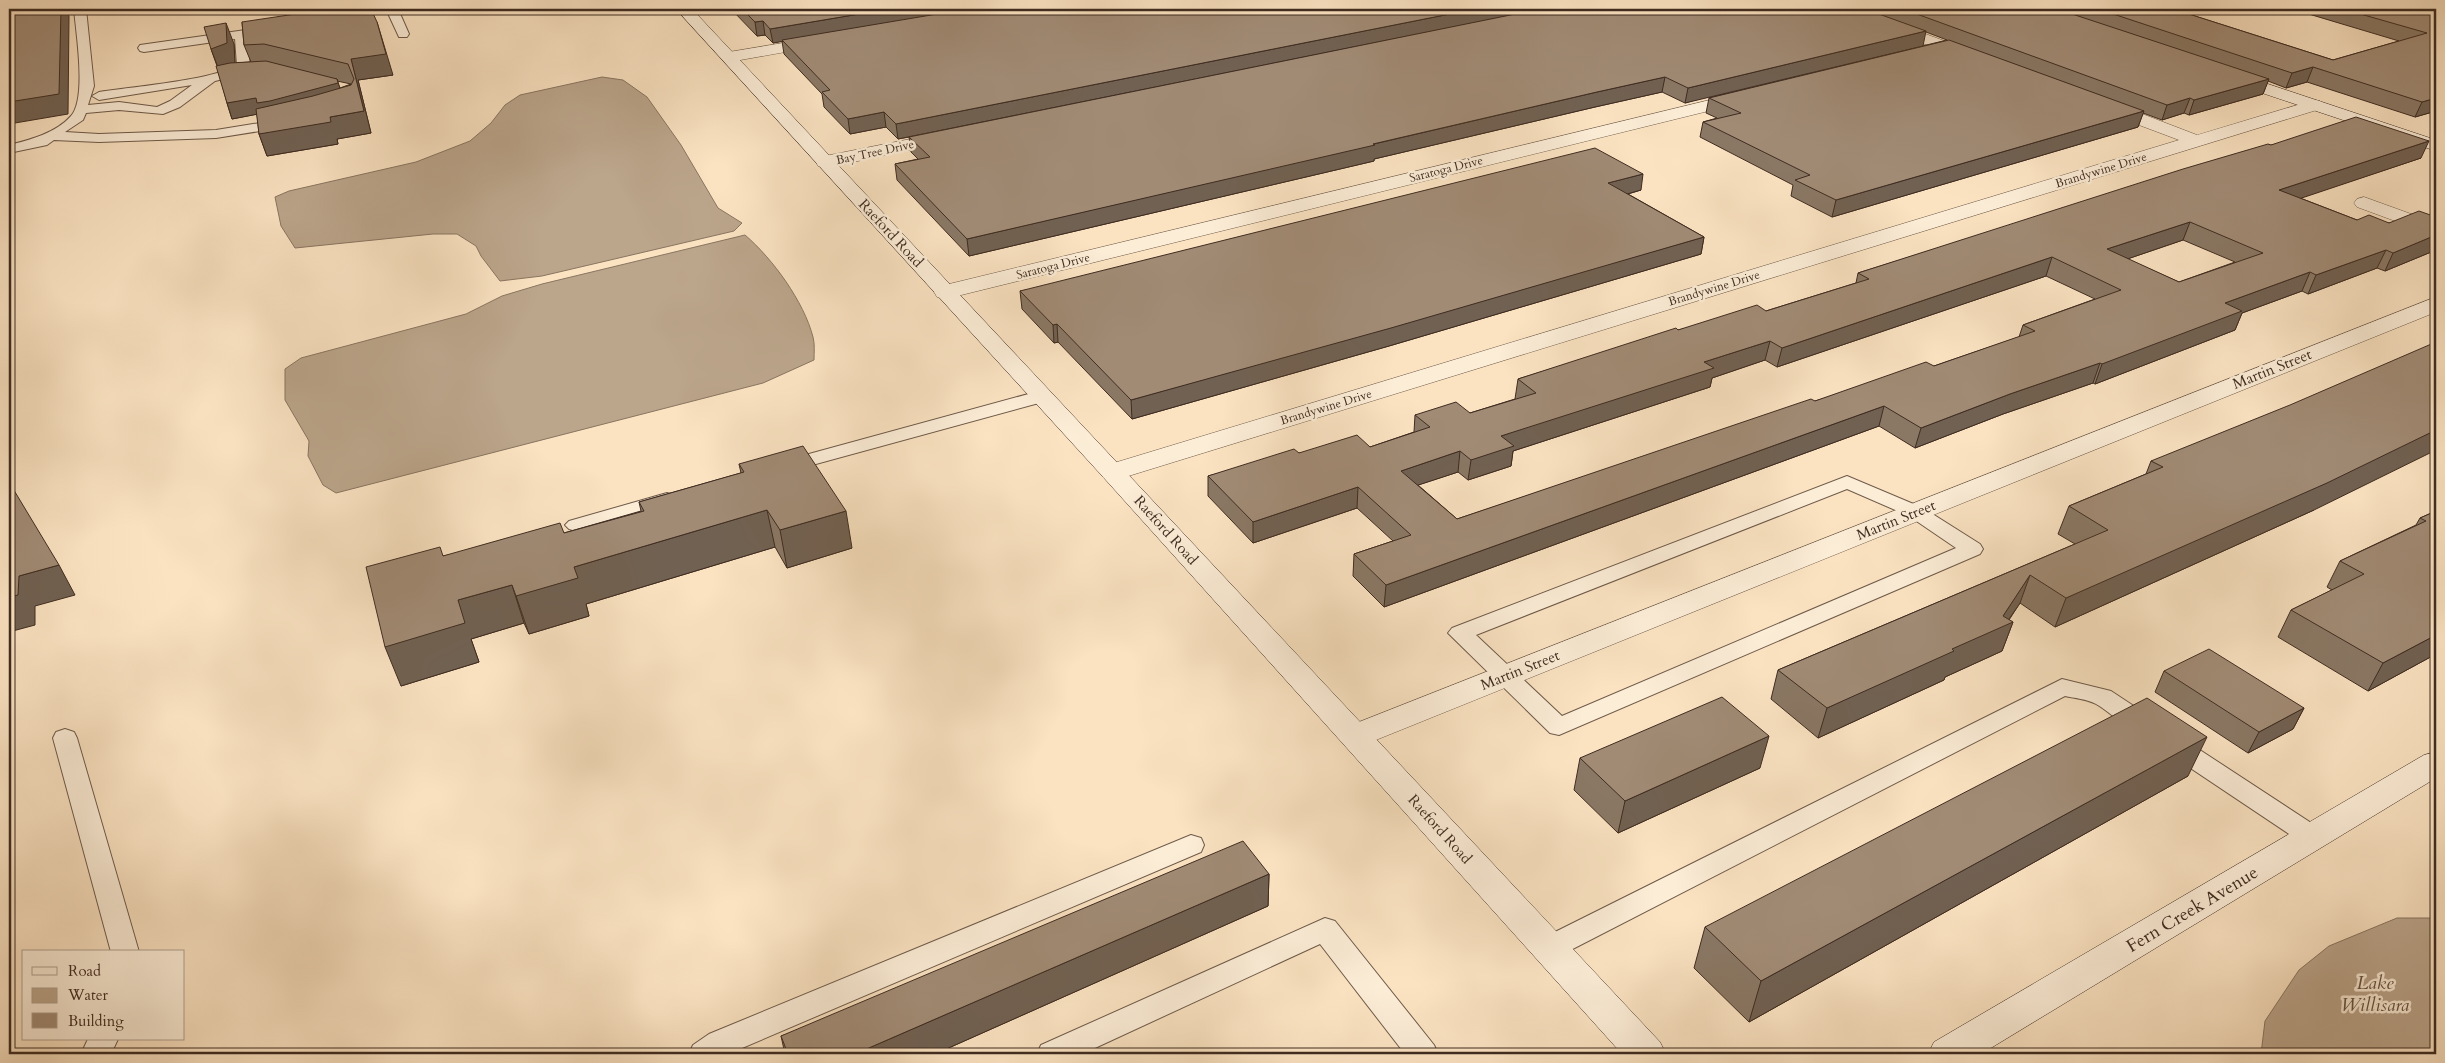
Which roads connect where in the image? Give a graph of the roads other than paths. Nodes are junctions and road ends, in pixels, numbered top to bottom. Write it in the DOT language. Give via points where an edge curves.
graph roads {
  1 [pos="80,9"];
  2 [pos="392,9"];
  3 [pos="687,9"];
  4 [pos="1844,9"];
  5 [pos="2046,13"];
  6 [pos="2080,17"];
  7 [pos="289,28"];
  8 [pos="241,34"];
  9 [pos="403,34"];
  10 [pos="834,39"];
  11 [pos="1946,47"];
  12 [pos="144,48"];
  13 [pos="1918,54"];
  14 [pos="729,58"];
  15 [pos="1984,61"];
  16 [pos="2212,70"];
  17 [pos="253,71"];
  18 [pos="235,72"];
  19 [pos="210,78"];
  20 [pos="1764,92"];
  21 [pos="2086,99"];
  22 [pos="82,104"];
  23 [pos="2314,105"];
  24 [pos="158,111"];
  25 [pos="297,120"];
  26 [pos="961,134"];
  27 [pos="52,136"];
  28 [pos="104,138"];
  29 [pos="2197,140"];
  30 [pos="2436,146"];
  31 [pos="9,149"];
  32 [pos="825,162"];
  33 [pos="2364,202"];
  34 [pos="2436,230"];
  35 [pos="946,292"];
  36 [pos="2436,304"];
  37 [pos="1043,396"];
  38 [pos="765,472"];
  39 [pos="1113,472"];
  40 [pos="690,493"];
  41 [pos="1916,512"];
  42 [pos="576,525"];
  43 [pos="1505,676"];
  44 [pos="1355,736"];
  45 [pos="65,738"];
  46 [pos="2436,763"];
  47 [pos="2312,837"];
  48 [pos="1191,845"];
  49 [pos="1549,948"];
  50 [pos="124,950"];
  51 [pos="103,1040"];
  52 [pos="96,1054"];
  53 [pos="704,1054"];
  54 [pos="1052,1054"];
  55 [pos="1423,1054"];
  56 [pos="1646,1054"];
  57 [pos="1948,1054"];
  1 -- 22 [label="lane" via="87,86"];
  2 -- 9 [label="lane"];
  3 -- 14 [label="street, Raeford Road"];
  4 -- 11 [label="street"];
  5 -- 6 [label="street"];
  7 -- 8 [label="lane"];
  8 -- 12 [label="lane"];
  8 -- 18 [label="lane" via="244,66"];
  10 -- 14 [label="street"];
  11 -- 13 [label="street"];
  11 -- 15 [label="street"];
  14 -- 32 [label="street, Raeford Road"];
  16 -- 23 [label="street"];
  17 -- 18 [label="lane"];
  18 -- 19 [label="lane"];
  19 -- 22 [label="lane"];
  19 -- 24 [label="lane" via="175,104"];
  20 -- 35 [label="street, Saratoga Drive"];
  21 -- 29 [label="street"];
  22 -- 24 [label="lane"];
  22 -- 27 [label="lane" via="78,116"];
  23 -- 29 [label="street, Brandywine Drive"];
  23 -- 30 [label="street"];
  24 -- 28 [label="lane"];
  25 -- 28 [label="lane" via="216,134"];
  26 -- 32 [label="street, Bay Tree Drive"];
  27 -- 28 [label="lane"];
  27 -- 31 [label="lane" via="42,142"];
  29 -- 39 [label="street, Brandywine Drive"];
  32 -- 35 [label="street, Raeford Road"];
  33 -- 34 [label="street"];
  35 -- 37 [label="street, Raeford Road"];
  36 -- 41 [label="street, Martin Street"];
  37 -- 38 [label="lane"];
  37 -- 39 [label="street, Raeford Road"];
  39 -- 44 [label="street, Raeford Road"];
  40 -- 42 [label="lane"];
  41 -- 43 [label="street, Martin Street"];
  41 -- 43 [label="lane" via="1847,482 1460,633"];
  41 -- 43 [label="lane" via="1972,549 1559,728"];
  43 -- 44 [label="street, Martin Street"];
  44 -- 49 [label="street, Raeford Road"];
  45 -- 50 [label="lane"];
  46 -- 47 [label="street, Fern Creek Avenue"];
  47 -- 49 [label="lane" via="2102,697 2062,687"];
  47 -- 57 [label="street, Fern Creek Avenue"];
  48 -- 53 [label="lane" via="720,1043"];
  49 -- 56 [label="street, Raeford Road"];
  51 -- 52 [label="lane"];
  54 -- 55 [label="lane" via="1325,929"];
}
